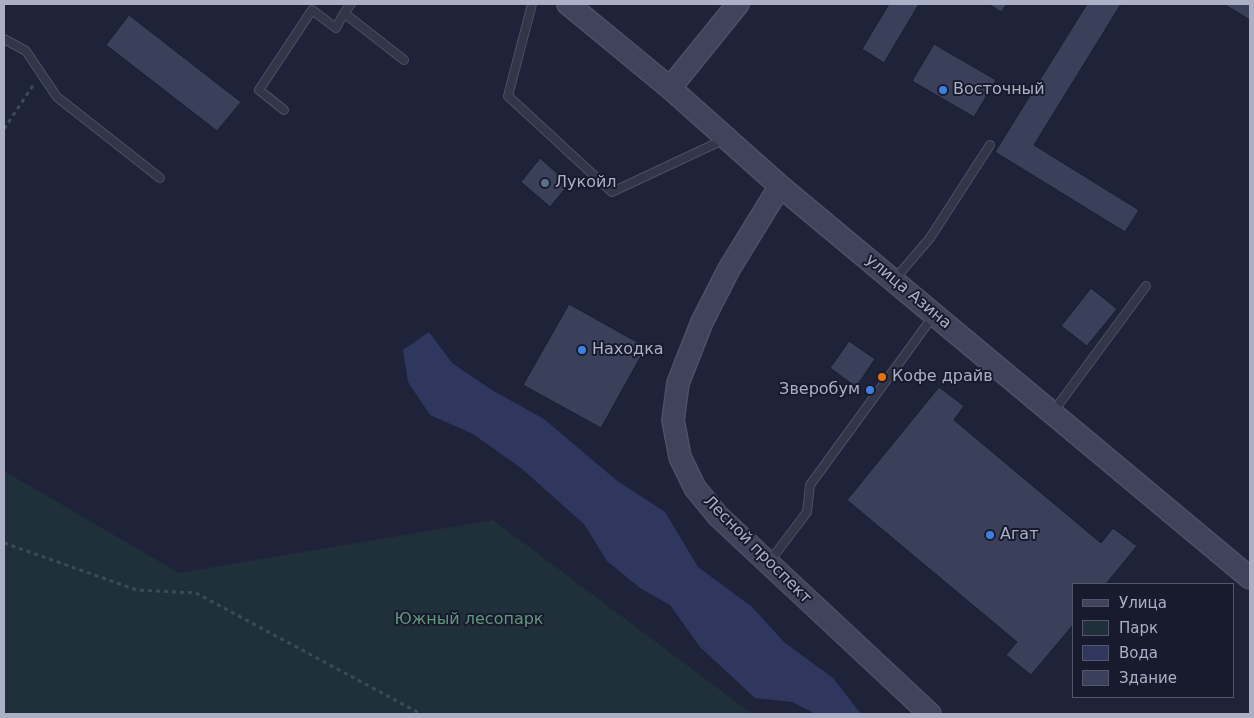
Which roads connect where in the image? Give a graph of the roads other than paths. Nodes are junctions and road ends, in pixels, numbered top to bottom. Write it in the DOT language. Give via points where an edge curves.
graph roads {
  1 [pos="351,4"];
  2 [pos="532,4"];
  3 [pos="568,4"];
  4 [pos="738,4"];
  5 [pos="344,13"];
  6 [pos="4,39"];
  7 [pos="404,60"];
  8 [pos="670,88"];
  9 [pos="284,110"];
  10 [pos="726,139"];
  11 [pos="990,145"];
  12 [pos="160,178"];
  13 [pos="780,186"];
  14 [pos="894,280"];
  15 [pos="1146,286"];
  16 [pos="935,314"];
  17 [pos="1052,412"];
  18 [pos="768,563"];
  19 [pos="1250,578"];
  20 [pos="930,714"];
  1 -- 5 [label="lane"];
  2 -- 10 [label="lane" via="508,96 612,192"];
  3 -- 8 [label="main road, улица Азина"];
  4 -- 8 [label="main road"];
  5 -- 7 [label="lane"];
  5 -- 9 [label="lane" via="336,28 312,10 259,90"];
  6 -- 12 [label="lane" via="26,51 57,96"];
  8 -- 10 [label="main road, улица Азина"];
  10 -- 13 [label="main road, улица Азина"];
  11 -- 14 [label="lane" via="930,238"];
  13 -- 14 [label="main road, улица Азина"];
  13 -- 18 [label="main road, Лесной проспект" via="729,269 702,322 678,382 672,420 680,457 695,488 718,516"];
  14 -- 16 [label="main road, улица Азина"];
  15 -- 17 [label="lane"];
  16 -- 17 [label="main road, улица Азина"];
  16 -- 18 [label="lane" via="810,485 807,512"];
  17 -- 19 [label="main road, улица Азина"];
  18 -- 20 [label="main road, Лесной проспект"];
}
